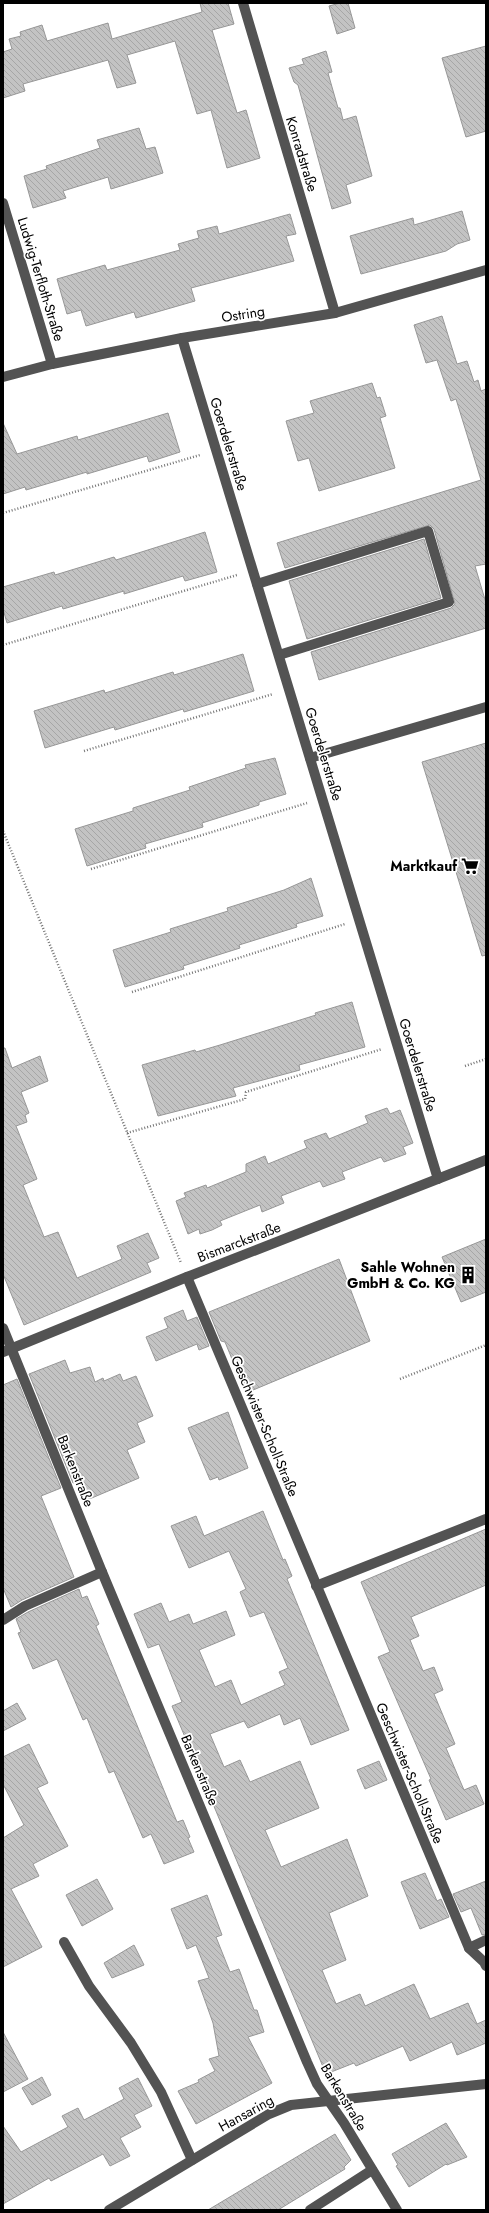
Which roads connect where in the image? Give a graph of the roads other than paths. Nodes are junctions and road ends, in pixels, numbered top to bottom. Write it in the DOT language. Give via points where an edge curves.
graph roads {
  1 [pos="243,3"];
  2 [pos="3,203"];
  3 [pos="486,270"];
  4 [pos="336,313"];
  5 [pos="182,338"];
  6 [pos="52,364"];
  7 [pos="3,377"];
  8 [pos="257,584"];
  9 [pos="279,655"];
  10 [pos="486,707"];
  11 [pos="310,758"];
  12 [pos="486,1160"];
  13 [pos="438,1179"];
  14 [pos="187,1278"];
  15 [pos="3,1328"];
  16 [pos="7,1350"];
  17 [pos="486,1519"];
  18 [pos="102,1572"];
  19 [pos="316,1586"];
  20 [pos="3,1620"];
  21 [pos="486,1940"];
  22 [pos="64,1942"];
  23 [pos="469,1948"];
  24 [pos="486,1966"];
  25 [pos="486,2084"];
  26 [pos="328,2100"];
  27 [pos="192,2160"];
  28 [pos="372,2170"];
  29 [pos="109,2210"];
  30 [pos="310,2210"];
  31 [pos="397,2210"];
  1 -- 4 [label="street, Konradstraße"];
  2 -- 6 [label="street, Ludwig-Terfloth-Straße"];
  3 -- 4 [label="street, Ostring"];
  4 -- 5 [label="street, Ostring"];
  5 -- 6 [label="street, Ostring"];
  5 -- 8 [label="street, Goerdelerstraße"];
  6 -- 7 [label="street, Ostring"];
  8 -- 9 [label="street, Goerdelerstraße"];
  8 -- 9 [label="street" via="428,531 450,602"];
  9 -- 11 [label="street, Goerdelerstraße"];
  10 -- 11 [label="street"];
  11 -- 13 [label="street, Goerdelerstraße"];
  12 -- 13 [label="street, Bismarckstraße"];
  13 -- 14 [label="street, Bismarckstraße"];
  14 -- 16 [label="street, Bismarckstraße"];
  14 -- 19 [label="street, Geschwister-Scholl-Straße"];
  15 -- 16 [label="street, Barkenstraße"];
  16 -- 18 [label="street, Barkenstraße"];
  17 -- 19 [label="street"];
  18 -- 20 [label="street" via="24,1606"];
  18 -- 26 [label="street, Barkenstraße" via="307,2062"];
  19 -- 23 [label="street, Geschwister-Scholl-Straße"];
  21 -- 23 [label="street"];
  22 -- 27 [label="street" via="89,1986 131,2043 161,2092"];
  23 -- 24 [label="street, Geschwister-Scholl-Straße"];
  25 -- 26 [label="street, Hansaring"];
  26 -- 27 [label="street, Hansaring" via="291,2105 269,2114"];
  26 -- 28 [label="street, Barkenstraße"];
  27 -- 29 [label="street, Hansaring"];
  28 -- 30 [label="street"];
  28 -- 31 [label="street, Barkenstraße"];
}
